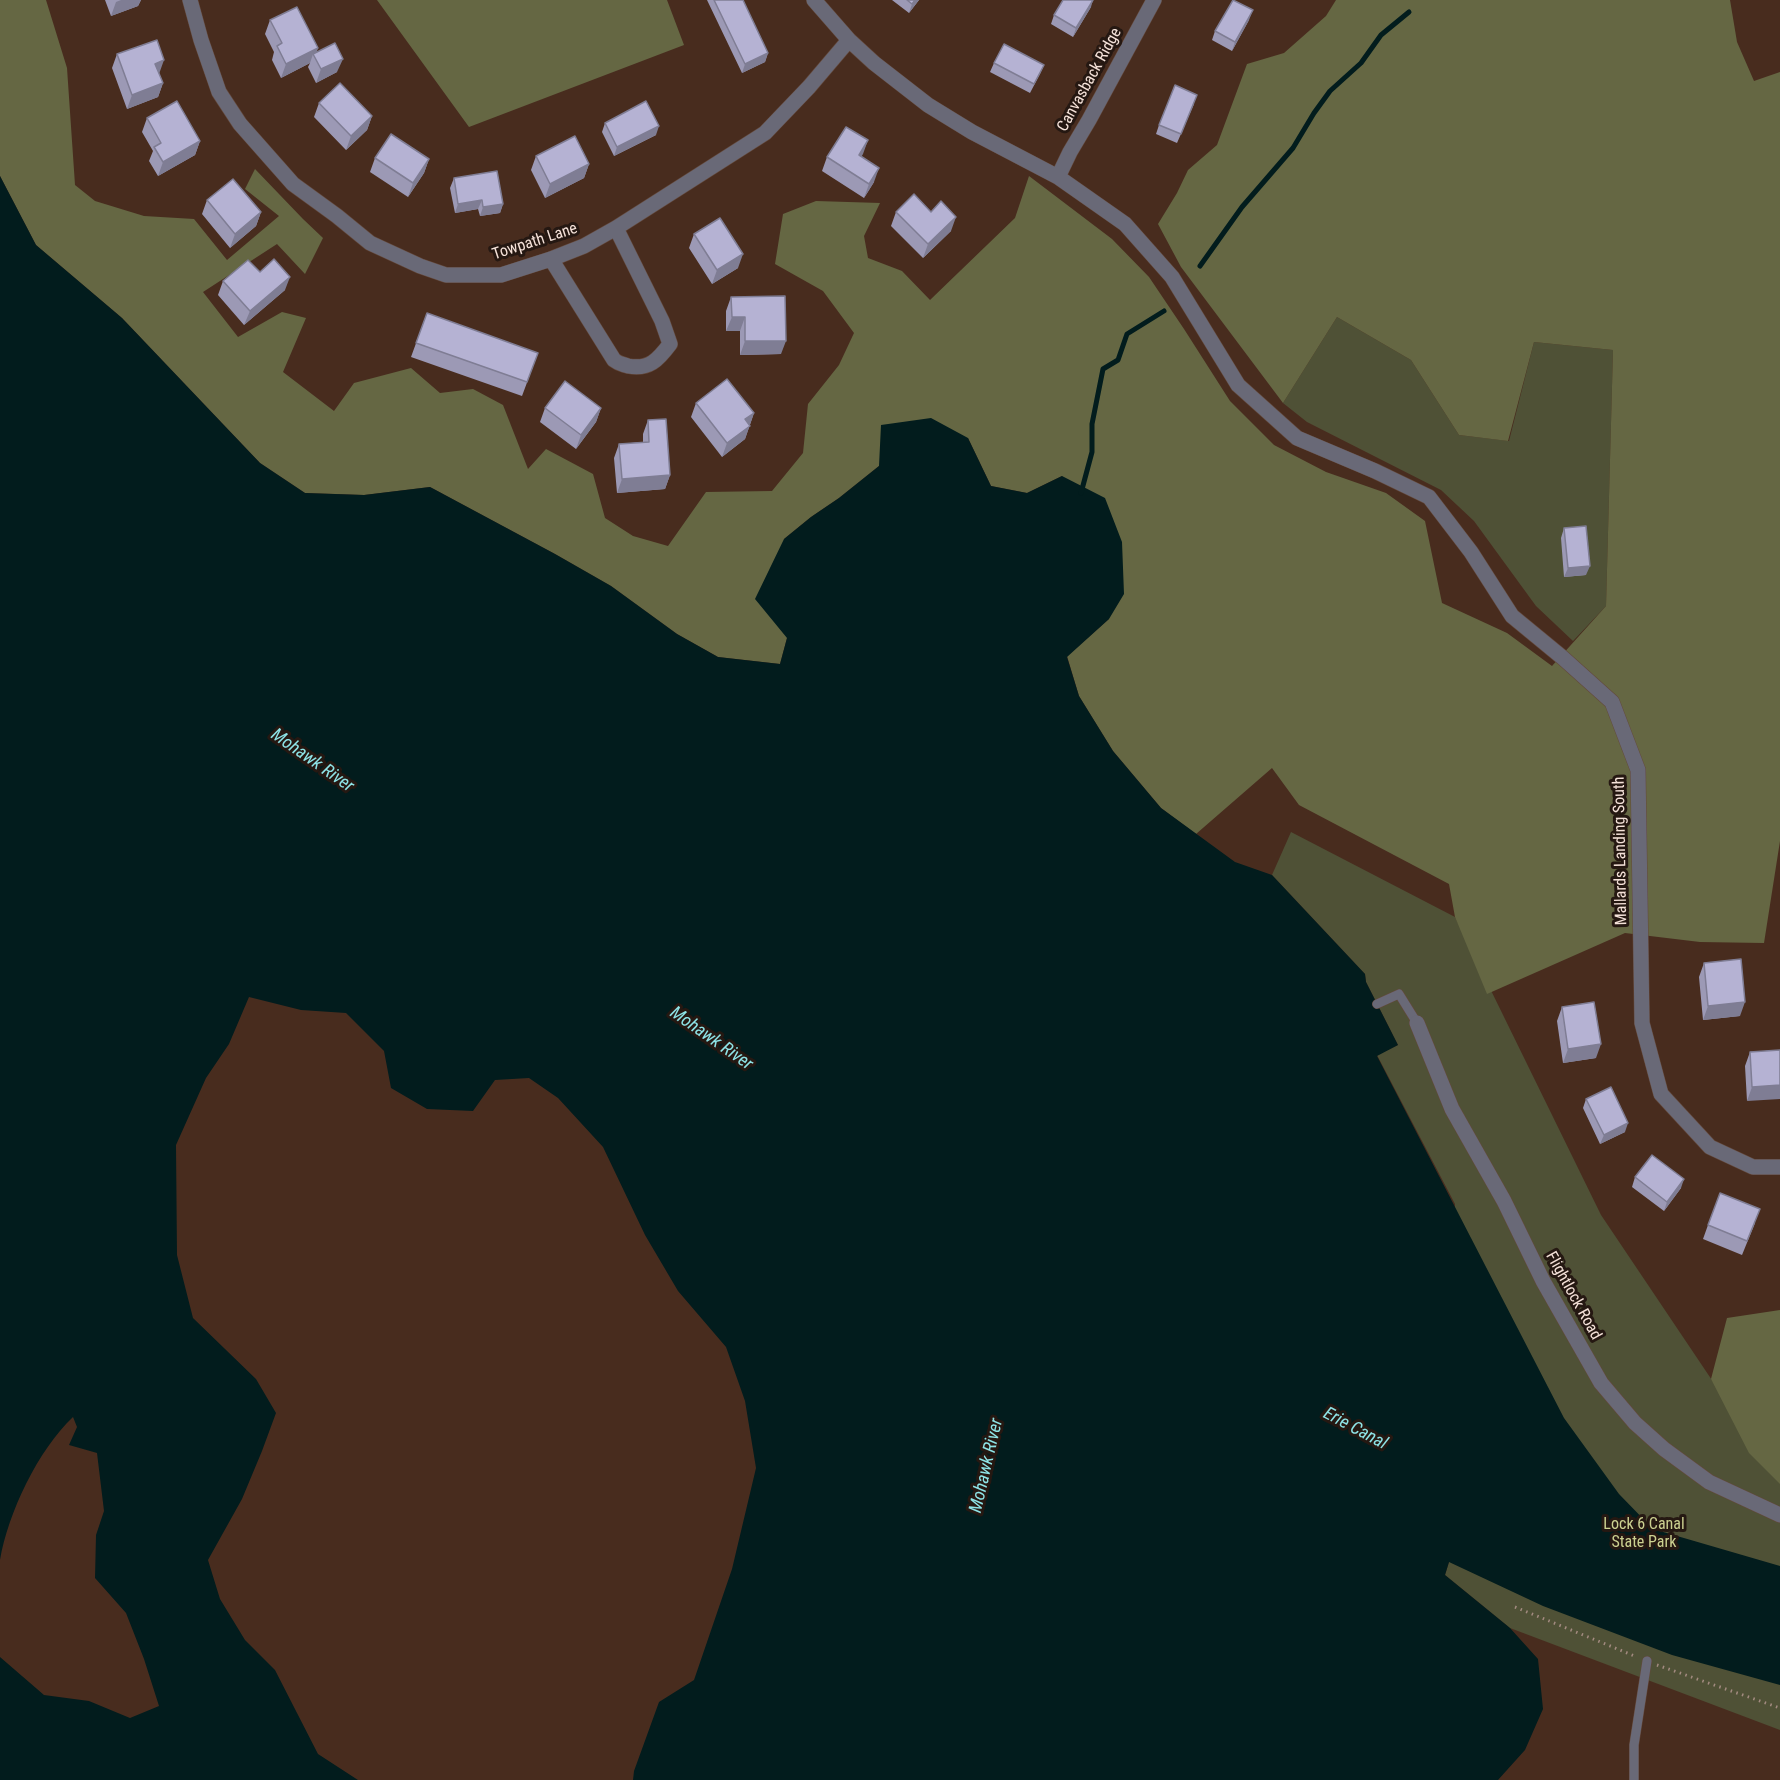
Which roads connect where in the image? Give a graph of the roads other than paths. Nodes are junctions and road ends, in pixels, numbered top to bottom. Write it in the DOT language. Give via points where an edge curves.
graph roads {
  1 [pos="190,0"];
  2 [pos="814,0"];
  3 [pos="1154,0"];
  4 [pos="849,40"];
  5 [pos="1058,177"];
  6 [pos="616,228"];
  7 [pos="551,259"];
  8 [pos="1377,1004"];
  9 [pos="1417,1023"];
  10 [pos="1780,1167"];
  11 [pos="1780,1515"];
  12 [pos="1647,1661"];
  13 [pos="1634,1780"];
  1 -- 7 [label="street, Towpath Lane" via="219,92 240,124 292,184 370,243 446,275 501,275"];
  2 -- 4 [label="street, Mallards Landing South"];
  3 -- 5 [label="street, Canvasback Ridge"];
  4 -- 5 [label="street, Mallards Landing South" via="928,105"];
  4 -- 6 [label="street, Towpath Lane" via="765,133"];
  5 -- 10 [label="street, Mallards Landing South" via="1125,224 1172,277 1238,384 1297,438 1429,497 1512,616 1612,702 1638,770 1642,1023 1661,1094 1710,1147 1753,1167"];
  6 -- 7 [label="street, Towpath Lane"];
  6 -- 7 [label="street" via="670,344 652,364 638,368 614,360"];
  8 -- 9 [label="lane" via="1399,994"];
  9 -- 11 [label="street, Flightlock Road" via="1452,1110 1601,1383 1635,1423 1664,1449 1709,1482"];
  12 -- 13 [label="lane" via="1634,1745"];
}
